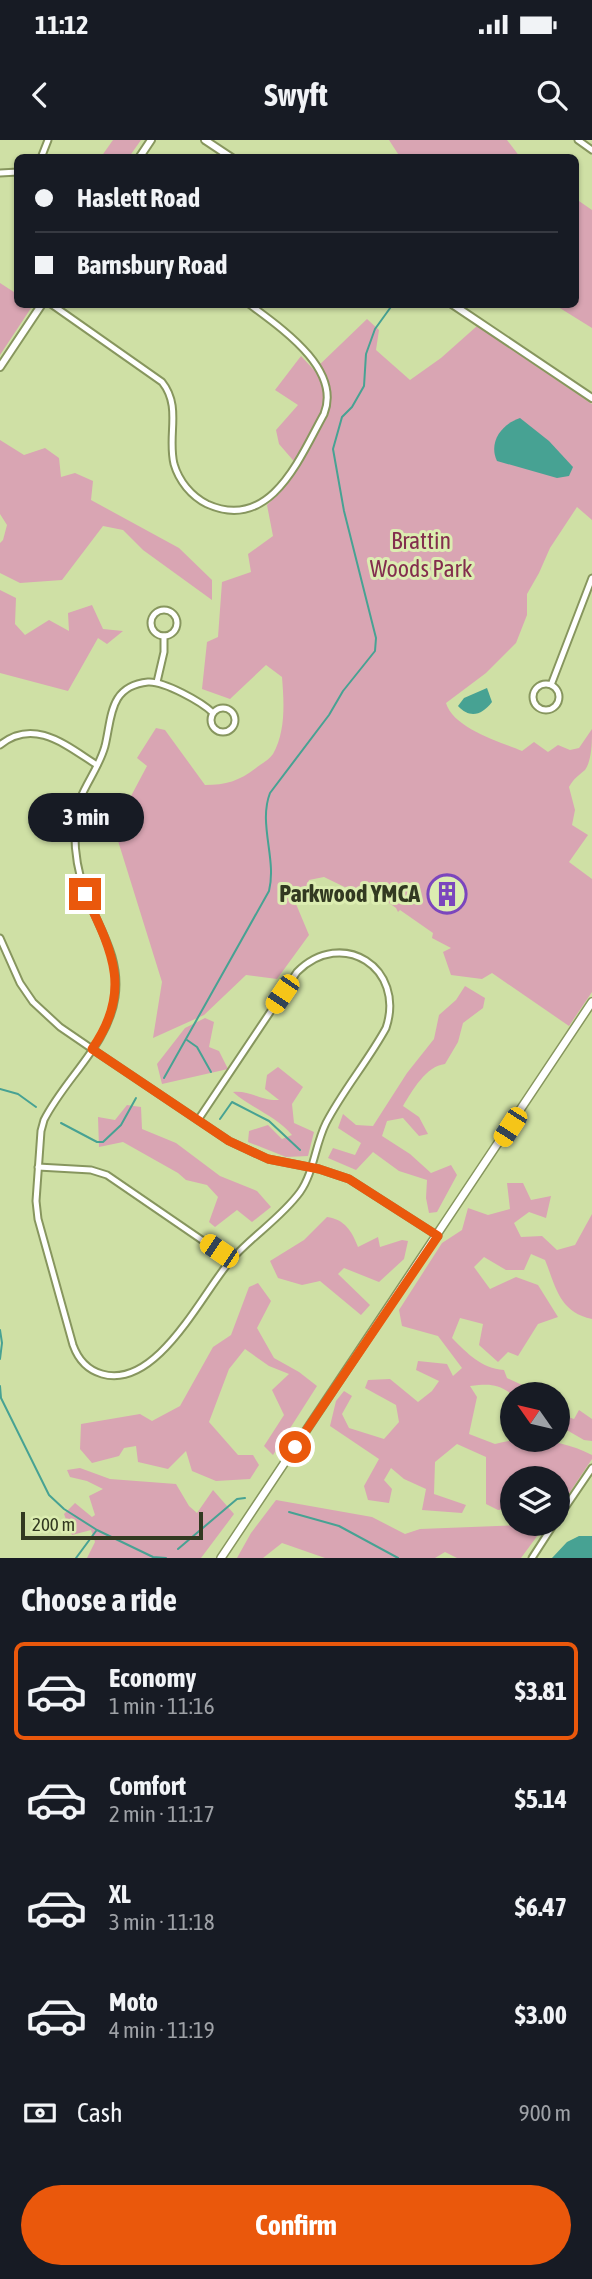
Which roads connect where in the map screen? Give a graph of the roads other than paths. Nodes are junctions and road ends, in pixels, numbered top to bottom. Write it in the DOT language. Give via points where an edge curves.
graph roads {
  1 [pos="205,140"];
  2 [pos="578,140"];
  3 [pos="592,150"];
  4 [pos="226,154"];
  5 [pos="39,308"];
  6 [pos="57,308"];
  7 [pos="254,308"];
  8 [pos="458,308"];
  9 [pos="0,367"];
  10 [pos="592,398"];
  11 [pos="592,578"];
  12 [pos="164,636"];
  13 [pos="158,682"];
  14 [pos="551,685"];
  15 [pos="213,713"];
  16 [pos="0,745"];
  17 [pos="97,765"];
  18 [pos="0,938"];
  19 [pos="592,1002"];
  20 [pos="92,1049"];
  21 [pos="198,1120"];
  22 [pos="38,1167"];
  23 [pos="311,1168"];
  24 [pos="438,1236"];
  25 [pos="231,1260"];
  26 [pos="592,1468"];
  27 [pos="570,1500"];
  28 [pos="546,1536"];
  29 [pos="221,1558"];
  30 [pos="532,1558"];
  1 -- 4 [label="street"];
  2 -- 3 [label="street"];
  5 -- 9 [label="street"];
  6 -- 7 [label="street" via="162,382 173,402 176,468 191,492 231,510 253,506 279,489 324,414 328,398 321,372"];
  8 -- 10 [label="street"];
  11 -- 14 [label="street"];
  12 -- 12 [label="street" via="172,633 177,622 174,614 163,610 152,617 151,626"];
  12 -- 13 [label="street"];
  13 -- 15 [label="street"];
  13 -- 17 [label="street" via="135,685 118,698"];
  14 -- 14 [label="street" via="536,689 533,697 539,708 552,709 558,703 559,694"];
  15 -- 15 [label="street" via="215,729 233,728 231,710"];
  16 -- 17 [label="street" via="20,734 46,734"];
  17 -- 20 [label="street" via="77,807 76,851 85,894 111,952 116,982 111,1015"];
  18 -- 20 [label="street" via="33,1002"];
  19 -- 24 [label="main road"];
  20 -- 21 [label="street"];
  20 -- 22 [label="street" via="44,1120"];
  21 -- 23 [label="street" via="253,1153"];
  21 -- 23 [label="street" via="297,972 313,958 334,952 351,954 367,961 385,981 391,999 390,1018 325,1126"];
  22 -- 25 [label="street" via="107,1175"];
  22 -- 25 [label="street" via="40,1232 73,1345 94,1371 124,1374 157,1356 175,1339"];
  23 -- 24 [label="street" via="349,1179"];
  23 -- 25 [label="street" via="291,1203"];
  24 -- 29 [label="main road"];
  26 -- 27 [label="street"];
  28 -- 30 [label="street"];
}
